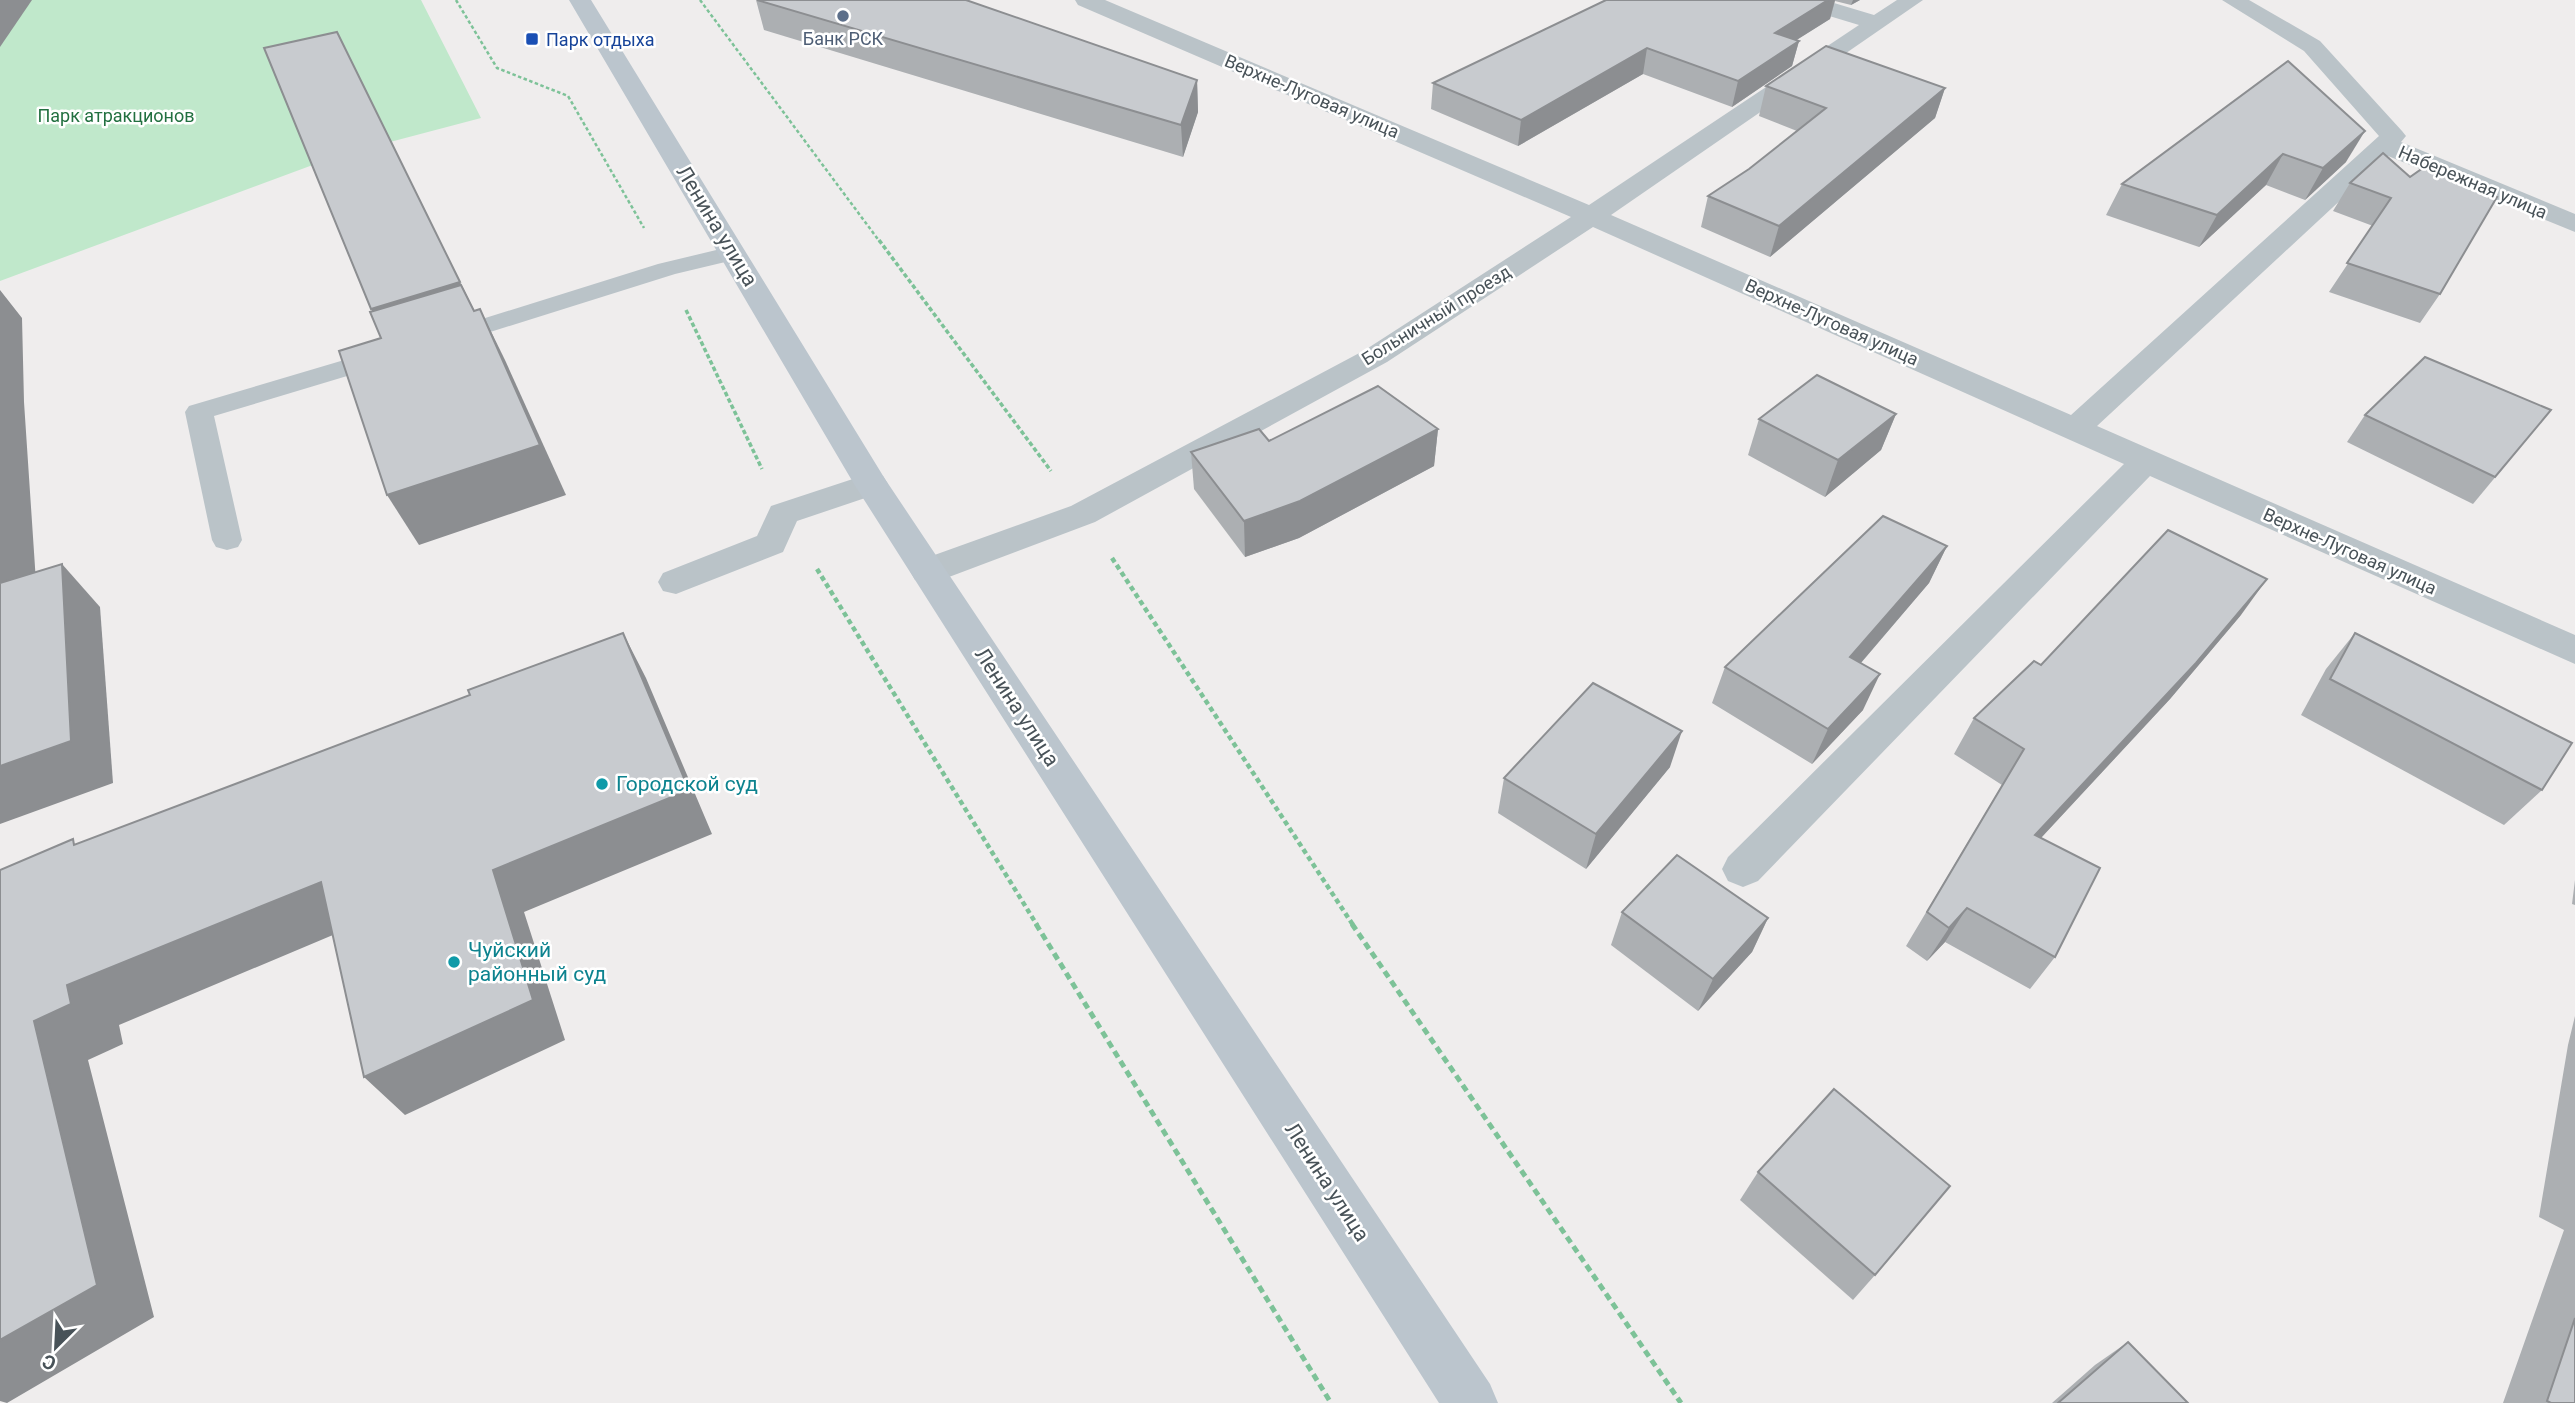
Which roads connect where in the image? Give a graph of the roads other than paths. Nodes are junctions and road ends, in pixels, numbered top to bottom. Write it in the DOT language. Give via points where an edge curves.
graph roads {
  1 [pos="580,0"];
  2 [pos="1086,0"];
  3 [pos="1801,0"];
  4 [pos="1912,0"];
  5 [pos="2233,0"];
  6 [pos="1875,23"];
  7 [pos="2385,145"];
  8 [pos="1591,216"];
  9 [pos="2575,224"];
  10 [pos="733,253"];
  11 [pos="2074,430"];
  12 [pos="2147,460"];
  13 [pos="871,484"];
  14 [pos="227,540"];
  15 [pos="928,572"];
  16 [pos="676,582"];
  17 [pos="2575,650"];
  18 [pos="1743,869"];
  19 [pos="1471,1403"];
  1 -- 10 [label="main road, Ленина улица"];
  2 -- 8 [label="street, Верхне-Луговая улица"];
  3 -- 6 [label="street"];
  4 -- 6 [label="street, Больничный проезд"];
  5 -- 7 [label="street, Набережная улица" via="2312,46 2393,136"];
  6 -- 8 [label="street, Больничный проезд"];
  7 -- 9 [label="street, Набережная улица"];
  7 -- 11 [label="street"];
  8 -- 11 [label="street, Верхне-Луговая улица"];
  8 -- 15 [label="street, Больничный проезд" via="1376,356 1083,514"];
  10 -- 13 [label="main road, Ленина улица"];
  10 -- 14 [label="lane" via="199,412"];
  11 -- 12 [label="street, Верхне-Луговая улица"];
  12 -- 17 [label="street, Верхне-Луговая улица"];
  12 -- 18 [label="street"];
  13 -- 15 [label="main road, Ленина улица"];
  13 -- 16 [label="street" via="783,514 771,544"];
  15 -- 19 [label="main road, Ленина улица"];
}
